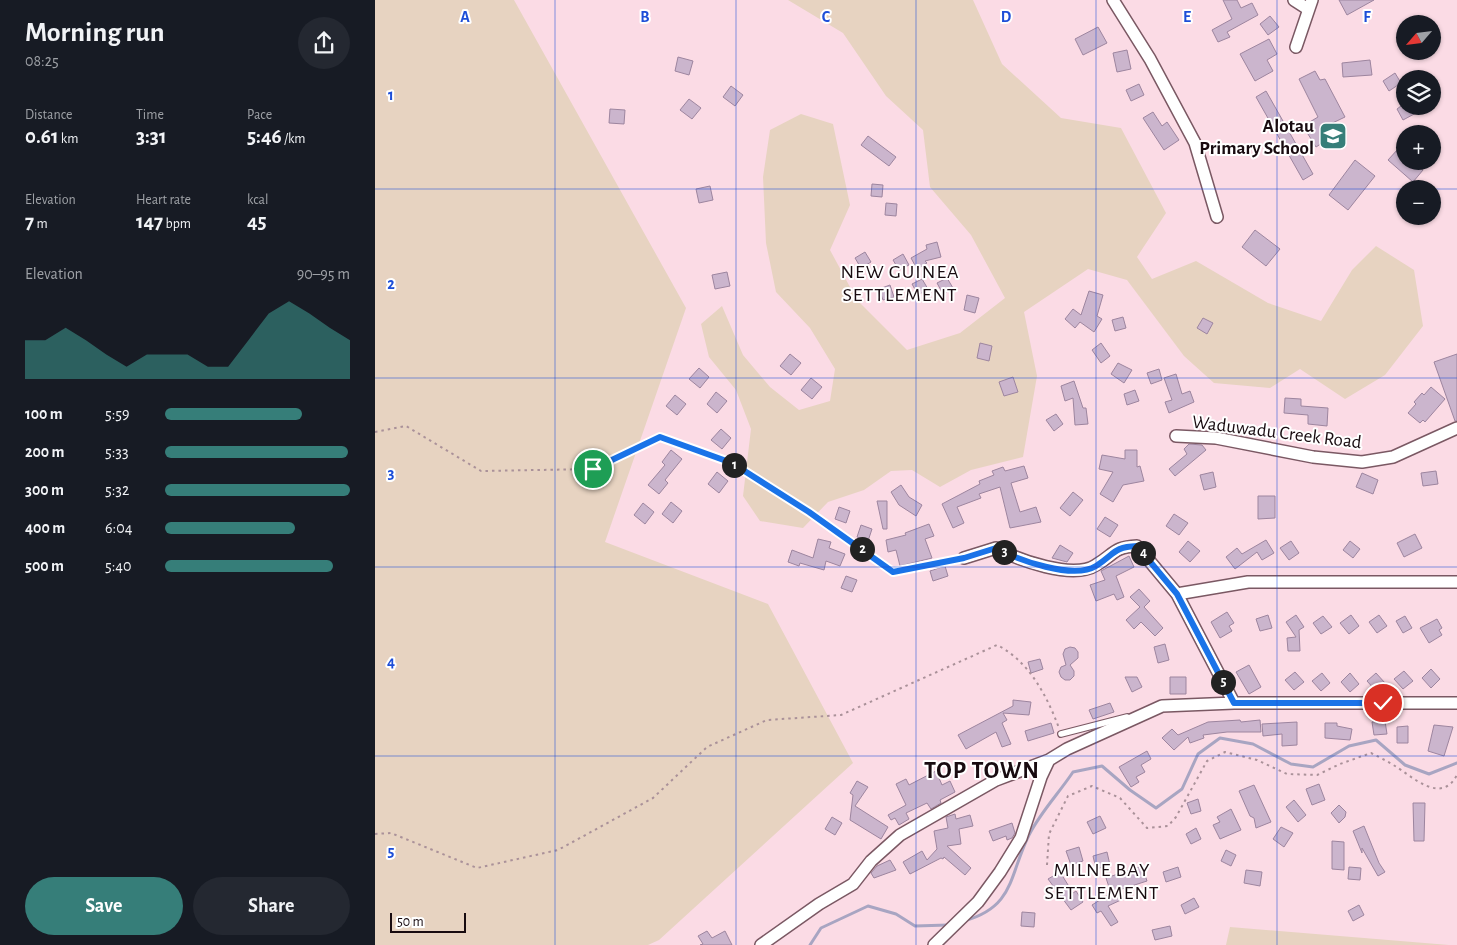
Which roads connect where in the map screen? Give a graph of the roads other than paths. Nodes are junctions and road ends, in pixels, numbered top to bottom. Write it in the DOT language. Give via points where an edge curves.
graph roads {
  1 [pos="1113,0"];
  2 [pos="1294,0"];
  3 [pos="1310,5"];
  4 [pos="1296,47"];
  5 [pos="1217,216"];
  6 [pos="1457,428"];
  7 [pos="1176,436"];
  8 [pos="964,558"];
  9 [pos="1457,582"];
  10 [pos="1177,594"];
  11 [pos="1457,702"];
  12 [pos="1234,703"];
  13 [pos="1162,706"];
  14 [pos="1061,734"];
  15 [pos="1049,760"];
  16 [pos="761,945"];
  17 [pos="934,945"];
  1 -- 5 [label="street" via="1195,142"];
  2 -- 3 [label="street"];
  3 -- 4 [label="street"];
  6 -- 7 [label="street, Waduwadu Creek Road" via="1393,457 1362,462 1313,457 1216,438"];
  8 -- 10 [label="street" via="996,548 1019,560 1069,571 1095,567 1120,547 1137,546"];
  9 -- 10 [label="street" via="1248,582"];
  10 -- 12 [label="street"];
  11 -- 12 [label="street"];
  12 -- 13 [label="street"];
  13 -- 14 [label="lane"];
  13 -- 15 [label="street" via="1067,748"];
  15 -- 16 [label="street" via="996,780 900,835 871,861 853,884"];
  15 -- 17 [label="street" via="1021,838 1000,872 978,902"];
}
